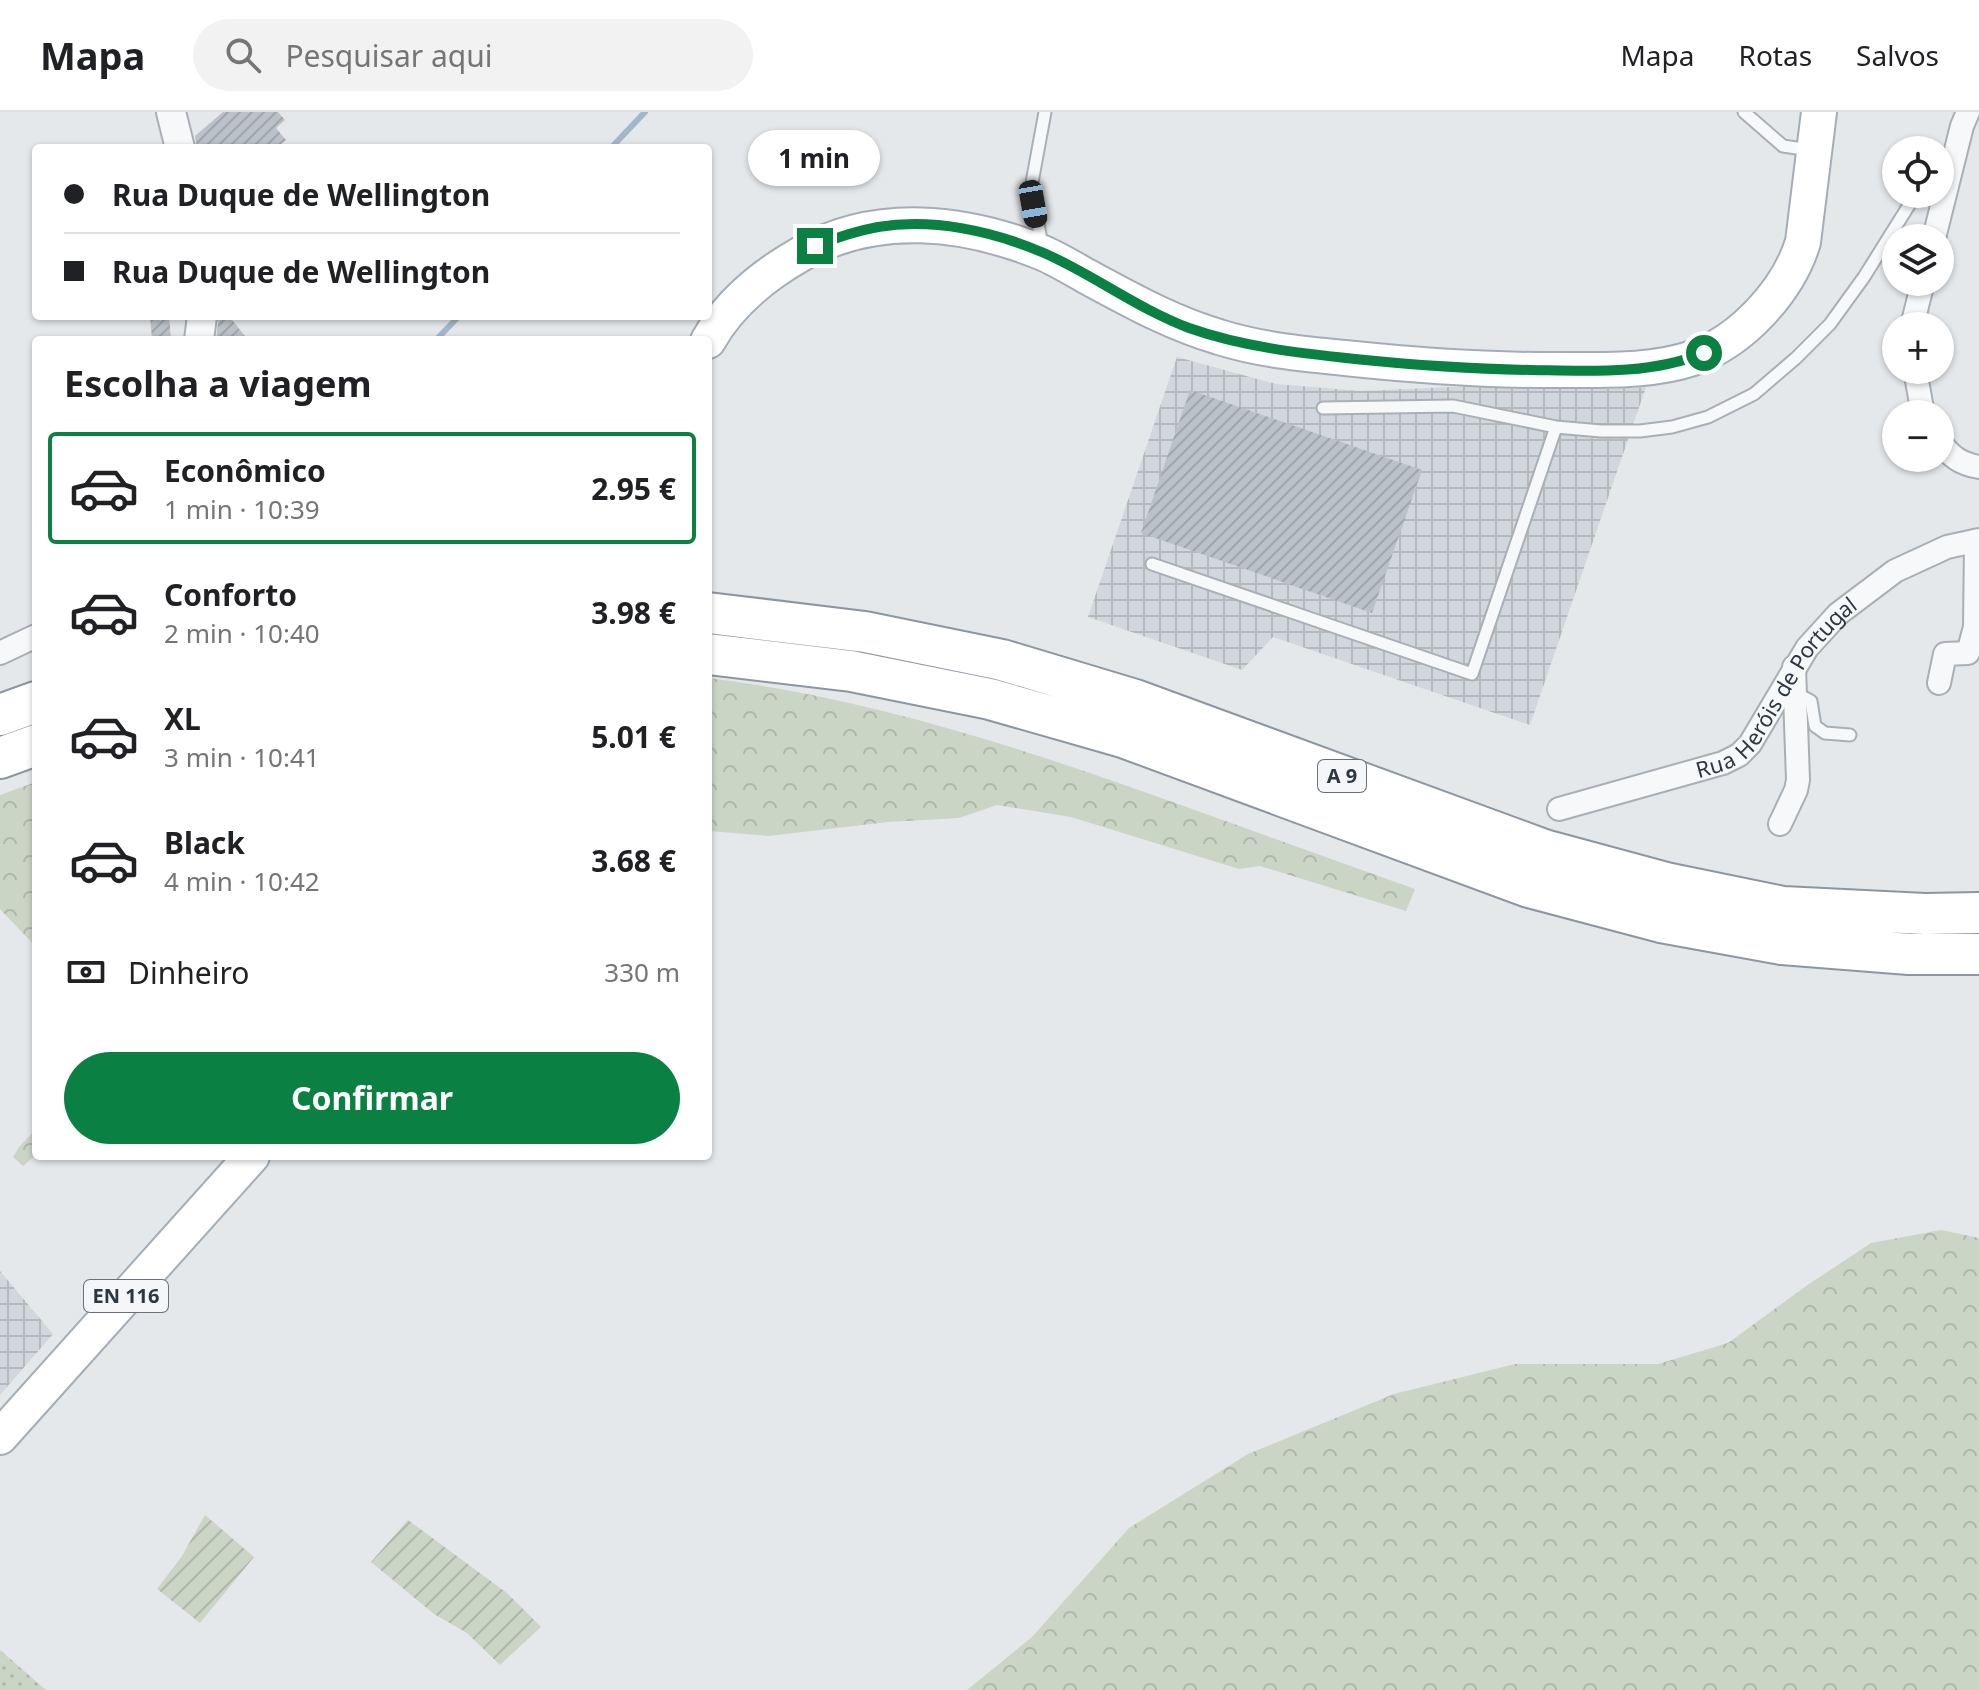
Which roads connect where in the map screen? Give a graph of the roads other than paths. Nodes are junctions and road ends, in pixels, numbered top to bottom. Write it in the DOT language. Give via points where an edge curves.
graph roads {
  1 [pos="171,112"];
  2 [pos="1045,112"];
  3 [pos="1744,112"];
  4 [pos="1819,112"];
  5 [pos="1968,112"];
  6 [pos="179,144"];
  7 [pos="1954,146"];
  8 [pos="1815,150"];
  9 [pos="1907,208"];
  10 [pos="1044,253"];
  11 [pos="711,336"];
  12 [pos="1323,408"];
  13 [pos="1556,427"];
  14 [pos="1954,459"];
  15 [pos="1979,467"];
  16 [pos="1977,541"];
  17 [pos="1152,564"];
  18 [pos="712,613"];
  19 [pos="32,638"];
  20 [pos="0,653"];
  21 [pos="712,654"];
  22 [pos="1973,654"];
  23 [pos="1794,667"];
  24 [pos="1939,683"];
  25 [pos="1796,693"];
  26 [pos="32,703"];
  27 [pos="0,715"];
  28 [pos="1850,735"];
  29 [pos="32,746"];
  30 [pos="0,758"];
  31 [pos="1559,809"];
  32 [pos="1780,824"];
  33 [pos="1979,913"];
  34 [pos="1979,954"];
  35 [pos="248,1160"];
  36 [pos="0,1437"];
  1 -- 6 [label="street"];
  2 -- 10 [label="lane" via="1031,188"];
  3 -- 8 [label="lane" via="1783,146"];
  4 -- 8 [label="main road"];
  5 -- 7 [label="street"];
  8 -- 10 [label="main road" via="1803,242 1781,288 1716,347 1658,366 1500,370 1258,347 1165,318"];
  9 -- 13 [label="lane" via="1830,324 1754,394 1708,417 1672,427"];
  10 -- 11 [label="main road" via="945,226 879,227 844,235 776,269 742,296"];
  12 -- 13 [label="lane" via="1453,406"];
  13 -- 17 [label="lane" via="1472,674"];
  14 -- 15 [label="street"];
  16 -- 22 [label="street"];
  16 -- 23 [label="street, Rua Heróis de Portugal" via="1947,547 1895,571 1838,614"];
  18 -- 33 [label="highway, A 9" via="865,632 1002,660 1135,700 1544,850 1666,883 1783,907"];
  19 -- 20 [label="street"];
  21 -- 34 [label="highway, A 9" via="851,671 990,699 1123,737 1529,887 1661,922 1782,944"];
  22 -- 24 [label="street" via="1945,654"];
  23 -- 25 [label="street"];
  23 -- 31 [label="street, Rua Heróis de Portugal" via="1739,755"];
  25 -- 28 [label="lane" via="1811,701 1815,726 1825,733"];
  25 -- 32 [label="street" via="1798,780"];
  26 -- 27 [label="highway"];
  29 -- 30 [label="highway"];
  35 -- 36 [label="main road, EN 116"];
}
